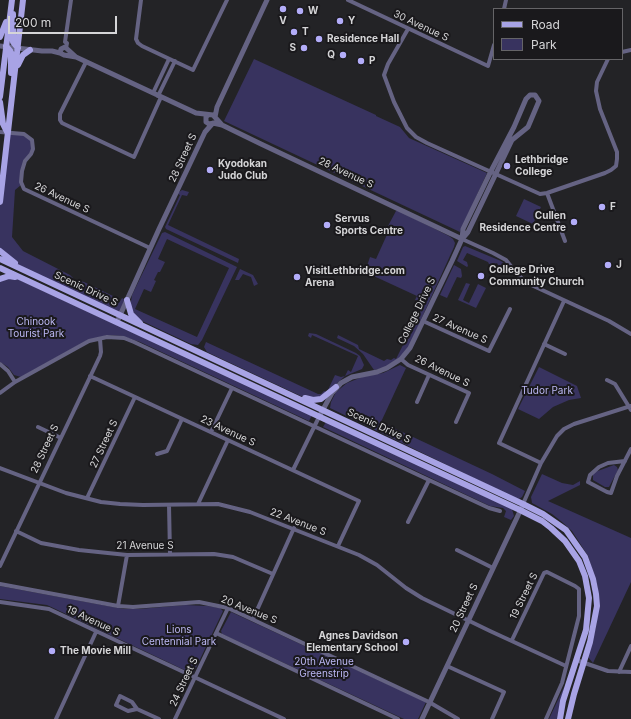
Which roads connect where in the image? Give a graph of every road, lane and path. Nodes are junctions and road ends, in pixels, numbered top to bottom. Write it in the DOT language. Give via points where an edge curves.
graph roads {
  1 [pos="12,0"];
  2 [pos="23,0"];
  3 [pos="71,0"];
  4 [pos="140,0"];
  5 [pos="227,0"];
  6 [pos="267,0"];
  7 [pos="348,0"];
  8 [pos="10,12"];
  9 [pos="408,29"];
  10 [pos="0,37"];
  11 [pos="3,46"];
  12 [pos="18,48"];
  13 [pos="493,48"];
  14 [pos="64,49"];
  15 [pos="30,50"];
  16 [pos="169,59"];
  17 [pos="608,60"];
  18 [pos="174,61"];
  19 [pos="86,62"];
  20 [pos="13,82"];
  21 [pos="157,95"];
  22 [pos="0,97"];
  23 [pos="11,100"];
  24 [pos="0,102"];
  25 [pos="196,113"];
  26 [pos="212,119"];
  27 [pos="206,121"];
  28 [pos="514,127"];
  29 [pos="0,132"];
  30 [pos="7,132"];
  31 [pos="205,132"];
  32 [pos="521,132"];
  33 [pos="493,172"];
  34 [pos="547,193"];
  35 [pos="0,202"];
  36 [pos="462,239"];
  37 [pos="565,241"];
  38 [pos="150,248"];
  39 [pos="0,251"];
  40 [pos="0,260"];
  41 [pos="0,268"];
  42 [pos="0,280"];
  43 [pos="32,283"];
  44 [pos="51,284"];
  45 [pos="127,300"];
  46 [pos="564,301"];
  47 [pos="510,308"];
  48 [pos="119,319"];
  49 [pos="423,321"];
  50 [pos="631,326"];
  51 [pos="149,330"];
  52 [pos="630,333"];
  53 [pos="100,339"];
  54 [pos="544,344"];
  55 [pos="565,354"];
  56 [pos="401,359"];
  57 [pos="0,364"];
  58 [pos="2,369"];
  59 [pos="428,375"];
  60 [pos="90,376"];
  61 [pos="256,379"];
  62 [pos="607,380"];
  63 [pos="15,382"];
  64 [pos="336,387"];
  65 [pos="232,388"];
  66 [pos="0,393"];
  67 [pos="135,396"];
  68 [pos="416,402"];
  69 [pos="631,408"];
  70 [pos="322,410"];
  71 [pos="319,417"];
  72 [pos="182,419"];
  73 [pos="456,422"];
  74 [pos="315,426"];
  75 [pos="38,427"];
  76 [pos="211,432"];
  77 [pos="61,438"];
  78 [pos="228,440"];
  79 [pos="631,449"];
  80 [pos="157,454"];
  81 [pos="625,461"];
  82 [pos="541,463"];
  83 [pos="0,468"];
  84 [pos="293,470"];
  85 [pos="429,480"];
  86 [pos="40,482"];
  87 [pos="88,498"];
  88 [pos="198,504"];
  89 [pos="523,504"];
  90 [pos="169,505"];
  91 [pos="520,510"];
  92 [pos="500,512"];
  93 [pos="408,522"];
  94 [pos="294,528"];
  95 [pos="16,531"];
  96 [pos="338,546"];
  97 [pos="457,550"];
  98 [pos="170,554"];
  99 [pos="127,555"];
  100 [pos="0,566"];
  101 [pos="493,568"];
  102 [pos="273,574"];
  103 [pos="0,584"];
  104 [pos="0,602"];
  105 [pos="118,606"];
  106 [pos="228,608"];
  107 [pos="253,619"];
  108 [pos="468,619"];
  109 [pos="96,632"];
  110 [pos="216,633"];
  111 [pos="512,640"];
  112 [pos="631,646"];
  113 [pos="576,660"];
  114 [pos="583,663"];
  115 [pos="447,666"];
  116 [pos="566,666"];
  117 [pos="619,672"];
  118 [pos="631,672"];
  119 [pos="194,677"];
  120 [pos="429,702"];
  121 [pos="137,709"];
  122 [pos="56,719"];
  123 [pos="159,719"];
  124 [pos="175,719"];
  125 [pos="284,719"];
  126 [pos="398,719"];
  127 [pos="422,719"];
  128 [pos="458,719"];
  129 [pos="492,719"];
  130 [pos="546,719"];
  131 [pos="560,719"];
  132 [pos="568,719"];
  1 -- 8 [label="main road"];
  1 -- 12 [label="main road" via="13,42"];
  2 -- 12 [label="main road"];
  3 -- 14 [label="street"];
  4 -- 16 [label="street" via="136,39 142,46"];
  5 -- 18 [label="street" via="193,70"];
  6 -- 26 [label="street"];
  7 -- 9 [label="street, 30 Avenue S"];
  8 -- 10 [label="main road"];
  8 -- 11 [label="main road"];
  9 -- 13 [label="street, 30 Avenue S" via="488,66"];
  9 -- 33 [label="street" via="384,75 407,128 427,143"];
  11 -- 12 [label="street"];
  11 -- 22 [label="main road"];
  11 -- 23 [label="main road" via="11,52"];
  12 -- 15 [label="street"];
  12 -- 20 [label="main road"];
  14 -- 15 [label="street"];
  14 -- 19 [label="street"];
  15 -- 20 [label="main road" via="20,60"];
  16 -- 18 [label="street"];
  16 -- 21 [label="street"];
  17 -- 34 [label="street" via="597,82 596,91 600,109 617,152 616,166"];
  18 -- 21 [label="street"];
  19 -- 21 [label="street"];
  19 -- 21 [label="street" via="60,114 60,120 134,157"];
  20 -- 23 [label="main road"];
  21 -- 25 [label="street"];
  23 -- 30 [label="main road"];
  24 -- 30 [label="main road" via="3,124"];
  25 -- 26 [label="street, 28 Avenue S"];
  25 -- 27 [label="street"];
  26 -- 27 [label="street" via="206,117"];
  26 -- 31 [label="street"];
  26 -- 36 [label="street, 28 Avenue S"];
  27 -- 31 [label="street"];
  28 -- 32 [label="street"];
  28 -- 32 [label="street, College Drive S" via="527,98 535,95 539,101 538,105 528,127"];
  28 -- 33 [label="street, College Drive S"];
  29 -- 30 [label="street, 26 Avenue S"];
  30 -- 35 [label="main road"];
  30 -- 38 [label="street, 26 Avenue S" via="24,134 33,145 31,154 22,166 21,178 24,189"];
  31 -- 38 [label="street, 28 Street S"];
  32 -- 33 [label="street, College Drive S" via="512,140"];
  33 -- 34 [label="street" via="537,193"];
  33 -- 36 [label="street, College Drive S" via="463,229"];
  34 -- 37 [label="street"];
  36 -- 46 [label="street" via="500,256 522,280"];
  36 -- 49 [label="street, College Drive S"];
  38 -- 45 [label="street, 28 Street S"];
  39 -- 44 [label="main road" via="14,263"];
  40 -- 44 [label="main road, Scenic Drive S"];
  41 -- 43 [label="main road, Scenic Drive S"];
  42 -- 43 [label="main road" via="9,276"];
  43 -- 48 [label="main road, Scenic Drive S"];
  44 -- 48 [label="main road, Scenic Drive S"];
  45 -- 48 [label="street, 28 Street S"];
  45 -- 51 [label="main road" via="132,316"];
  46 -- 52 [label="street"];
  46 -- 54 [label="street"];
  47 -- 49 [label="street, 27 Avenue S" via="489,351"];
  48 -- 51 [label="main road, Scenic Drive S"];
  48 -- 71 [label="main road, Scenic Drive S"];
  49 -- 56 [label="street, College Drive S" via="410,348"];
  50 -- 52 [label="street"];
  51 -- 61 [label="main road, Scenic Drive S"];
  53 -- 60 [label="street, 28 Street S" via="101,352"];
  53 -- 63 [label="street" via="89,341 71,350"];
  53 -- 65 [label="street" via="117,338 134,342"];
  54 -- 55 [label="street"];
  54 -- 82 [label="street" via="499,443"];
  56 -- 59 [label="street, 26 Avenue S"];
  56 -- 64 [label="street, College Drive S" via="378,372 352,377"];
  57 -- 58 [label="street"];
  58 -- 63 [label="street" via="8,371"];
  59 -- 68 [label="street"];
  59 -- 73 [label="street, 26 Avenue S" via="469,393"];
  60 -- 67 [label="street, 23 Avenue S"];
  60 -- 77 [label="street, 28 Street S"];
  61 -- 64 [label="main road" via="313,400 321,399"];
  61 -- 70 [label="main road, Scenic Drive S"];
  62 -- 69 [label="street" via="616,384"];
  63 -- 66 [label="street"];
  64 -- 70 [label="street, College Drive S"];
  65 -- 74 [label="street"];
  65 -- 76 [label="street"];
  67 -- 72 [label="street, 23 Avenue S"];
  67 -- 87 [label="street, 27 Street S"];
  69 -- 82 [label="street" via="564,429"];
  70 -- 71 [label="street, College Drive S"];
  70 -- 89 [label="main road, Scenic Drive S"];
  71 -- 74 [label="street"];
  71 -- 91 [label="main road, Scenic Drive S"];
  72 -- 76 [label="street, 23 Avenue S"];
  72 -- 80 [label="street" via="167,451"];
  74 -- 84 [label="street"];
  74 -- 85 [label="street"];
  75 -- 77 [label="street"];
  76 -- 78 [label="street, 23 Avenue S"];
  77 -- 86 [label="street, 28 Street S"];
  78 -- 84 [label="street, 23 Avenue S"];
  78 -- 88 [label="street"];
  79 -- 81 [label="street"];
  81 -- 81 [label="street" via="599,467 590,475 588,482 611,493"];
  82 -- 89 [label="street"];
  83 -- 86 [label="street, 22 Avenue S"];
  84 -- 96 [label="street, 23 Avenue S" via="359,501"];
  85 -- 92 [label="street"];
  85 -- 93 [label="street"];
  86 -- 87 [label="street, 22 Avenue S"];
  86 -- 95 [label="street, 28 Street S"];
  87 -- 90 [label="street, 22 Avenue S" via="120,504"];
  88 -- 90 [label="street, 22 Avenue S"];
  88 -- 94 [label="street, 22 Avenue S" via="218,504 241,509"];
  89 -- 91 [label="street, 20 Street S"];
  89 -- 114 [label="main road, Scenic Drive S" via="566,530 585,557 593,579 597,606"];
  90 -- 98 [label="street"];
  91 -- 101 [label="street, 20 Street S"];
  91 -- 113 [label="main road, Scenic Drive S" via="542,521 559,534 572,549 585,576 589,607 586,630"];
  94 -- 96 [label="street, 22 Avenue S"];
  94 -- 102 [label="street"];
  95 -- 99 [label="street, 21 Avenue S" via="41,543 59,547"];
  95 -- 100 [label="street, 28 Street S"];
  96 -- 108 [label="street, 22 Avenue S" via="377,565 422,598"];
  97 -- 101 [label="street"];
  98 -- 99 [label="street, 21 Avenue S"];
  98 -- 102 [label="street, 21 Avenue S" via="214,554 233,557"];
  99 -- 105 [label="street"];
  101 -- 108 [label="street, 20 Street S"];
  102 -- 107 [label="street"];
  103 -- 105 [label="street, 20 Avenue S"];
  104 -- 109 [label="street, 19 Avenue S" via="49,609"];
  105 -- 106 [label="street, 20 Avenue S" via="200,602"];
  106 -- 107 [label="street, 20 Avenue S"];
  106 -- 110 [label="street, 24 Street S"];
  107 -- 120 [label="street, 20 Avenue S"];
  108 -- 111 [label="street, 22 Avenue S"];
  108 -- 115 [label="street, 20 Street S"];
  109 -- 119 [label="street, 19 Avenue S"];
  109 -- 122 [label="street"];
  110 -- 119 [label="street, 24 Street S"];
  110 -- 126 [label="street"];
  111 -- 116 [label="street, 22 Avenue S"];
  111 -- 116 [label="street, 19 Street S" via="544,573 547,572 579,589 579,616"];
  112 -- 117 [label="street"];
  113 -- 114 [label="street"];
  113 -- 131 [label="main road, Scenic Drive S"];
  114 -- 117 [label="street" via="605,671"];
  114 -- 132 [label="main road, Scenic Drive S"];
  115 -- 120 [label="street, 20 Street S"];
  115 -- 129 [label="street" via="504,692"];
  116 -- 130 [label="street" via="562,683"];
  117 -- 118 [label="street"];
  119 -- 124 [label="street, 24 Street S"];
  119 -- 125 [label="street, 19 Avenue S"];
  120 -- 127 [label="street, 20 Street S"];
  120 -- 128 [label="street, 20 Avenue S"];
  121 -- 121 [label="street" via="132,702 120,696 116,705 128,711"];
  121 -- 123 [label="street"];
}
